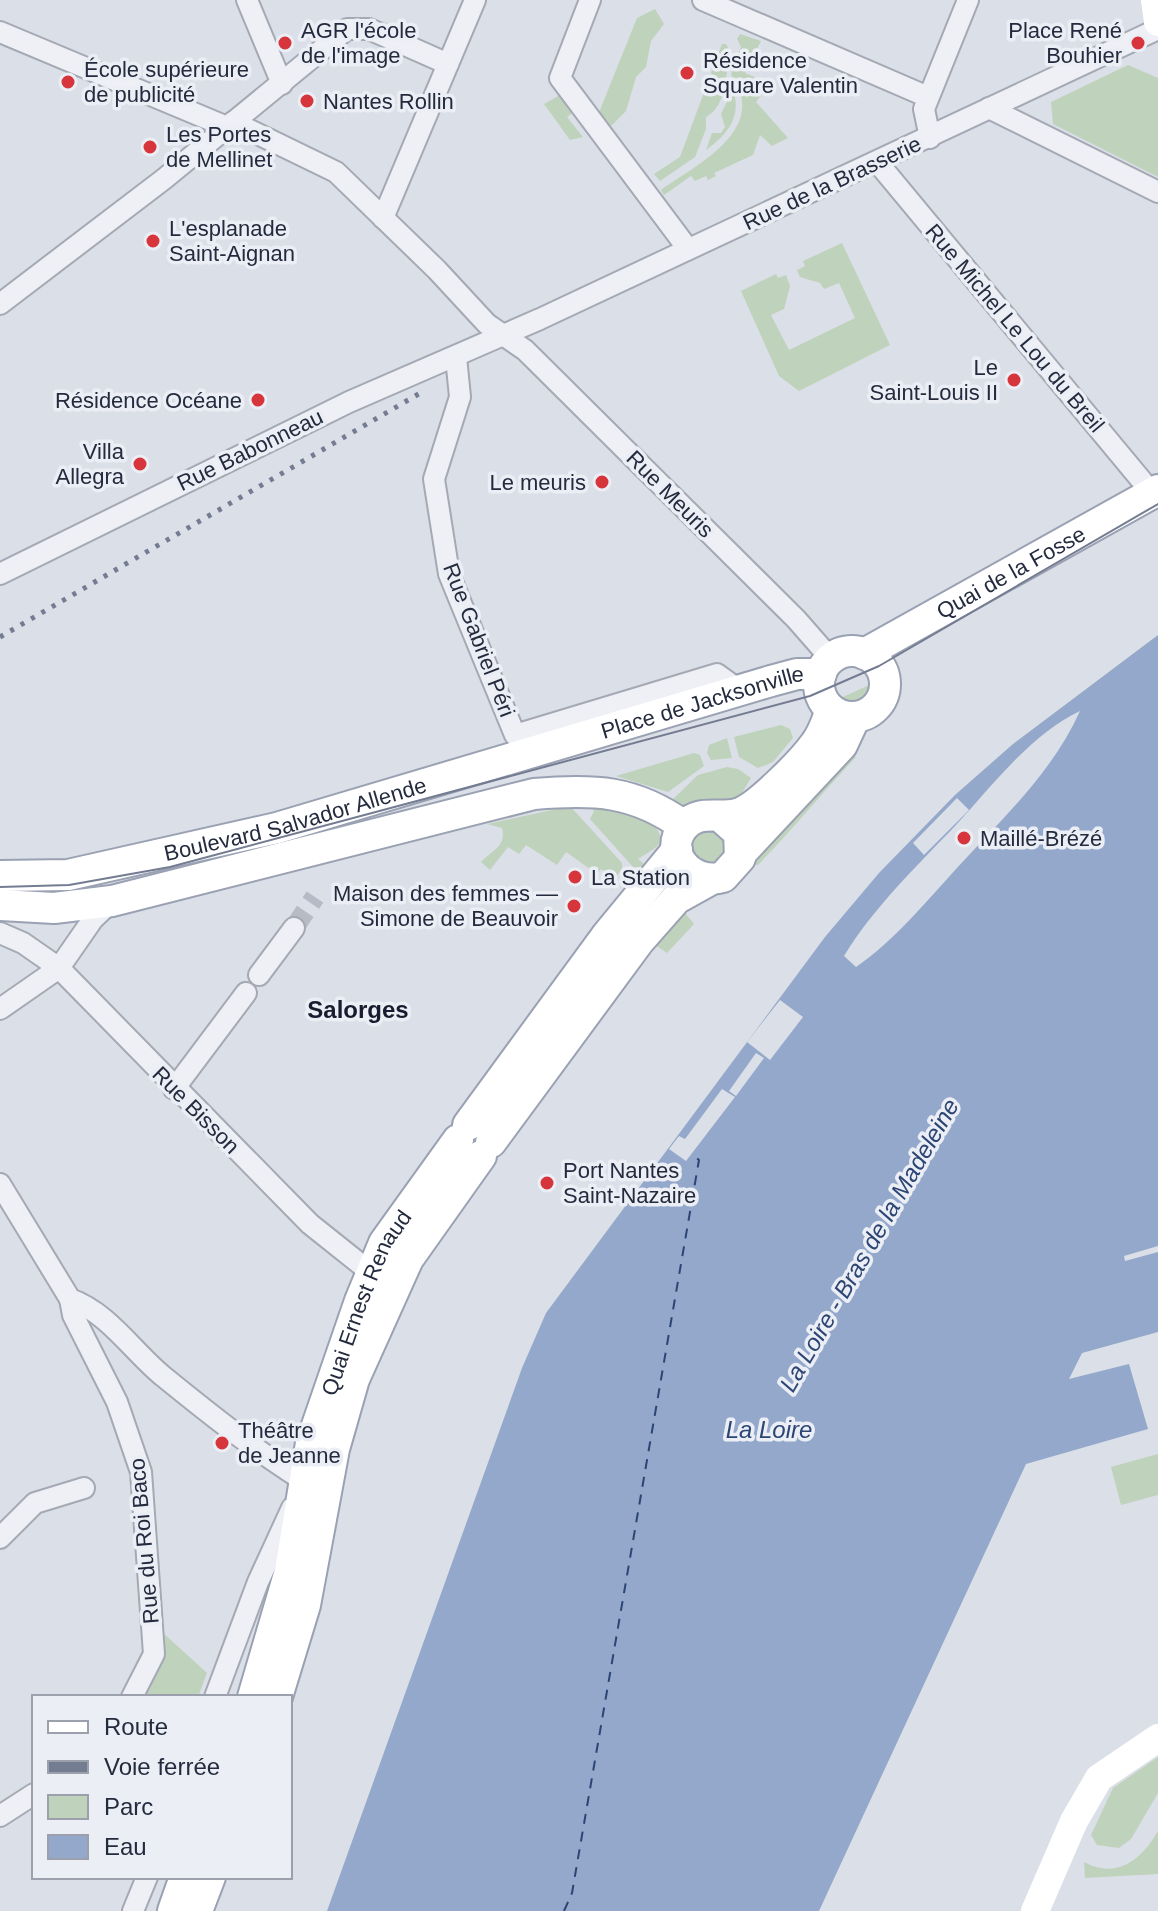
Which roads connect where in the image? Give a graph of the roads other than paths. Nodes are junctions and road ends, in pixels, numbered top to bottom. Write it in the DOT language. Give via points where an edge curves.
graph roads {
  1 [pos="247,0"];
  2 [pos="475,0"];
  3 [pos="590,0"];
  4 [pos="703,0"];
  5 [pos="968,0"];
  6 [pos="1155,0"];
  7 [pos="1158,22"];
  8 [pos="1158,29"];
  9 [pos="0,32"];
  10 [pos="448,64"];
  11 [pos="282,84"];
  12 [pos="928,97"];
  13 [pos="989,108"];
  14 [pos="230,124"];
  15 [pos="930,138"];
  16 [pos="878,163"];
  17 [pos="1158,192"];
  18 [pos="383,218"];
  19 [pos="688,249"];
  20 [pos="0,304"];
  21 [pos="505,335"];
  22 [pos="456,357"];
  23 [pos="1155,492"];
  24 [pos="0,574"];
  25 [pos="864,654"];
  26 [pos="826,666"];
  27 [pos="739,690"];
  28 [pos="843,714"];
  29 [pos="586,735"];
  30 [pos="721,817"];
  31 [pos="681,838"];
  32 [pos="742,852"];
  33 [pos="0,860"];
  34 [pos="134,861"];
  35 [pos="0,876"];
  36 [pos="712,879"];
  37 [pos="112,901"];
  38 [pos="0,905"];
  39 [pos="54,908"];
  40 [pos="0,913"];
  41 [pos="294,928"];
  42 [pos="0,933"];
  43 [pos="59,968"];
  44 [pos="259,975"];
  45 [pos="246,993"];
  46 [pos="0,1009"];
  47 [pos="174,1089"];
  48 [pos="475,1140"];
  49 [pos="0,1184"];
  50 [pos="382,1280"];
  51 [pos="70,1299"];
  52 [pos="315,1487"];
  53 [pos="84,1488"];
  54 [pos="0,1538"];
  55 [pos="133,1695"];
  56 [pos="216,1695"];
  57 [pos="254,1695"];
  58 [pos="278,1695"];
  59 [pos="1158,1738"];
  60 [pos="32,1795"];
  61 [pos="0,1816"];
  62 [pos="146,1879"];
  63 [pos="184,1879"];
  64 [pos="209,1879"];
  65 [pos="1044,1907"];
  66 [pos="133,1911"];
  67 [pos="173,1911"];
  68 [pos="197,1911"];
  1 -- 11 [label="street"];
  2 -- 10 [label="street"];
  3 -- 19 [label="street" via="560,78"];
  4 -- 12 [label="street"];
  5 -- 12 [label="street"];
  6 -- 7 [label="main road"];
  8 -- 13 [label="street, Rue de la Brasserie"];
  9 -- 14 [label="street, Rue Meuris"];
  10 -- 11 [label="street" via="354,27"];
  10 -- 18 [label="street"];
  11 -- 14 [label="street"];
  12 -- 15 [label="street" via="924,119"];
  13 -- 15 [label="street, Rue de la Brasserie"];
  13 -- 17 [label="street"];
  14 -- 18 [label="street, Rue Meuris" via="336,172"];
  14 -- 20 [label="street"];
  15 -- 16 [label="street, Rue de la Brasserie"];
  16 -- 19 [label="street, Rue de la Brasserie"];
  16 -- 23 [label="street, Rue Michel Le Lou du Breil"];
  18 -- 21 [label="street, Rue Meuris" via="487,324"];
  19 -- 21 [label="street, Rue de la Brasserie"];
  21 -- 22 [label="street, Rue Babonneau"];
  21 -- 26 [label="street, Rue Meuris" via="753,576"];
  22 -- 24 [label="street, Rue Babonneau" via="349,402"];
  22 -- 27 [label="street, Rue Gabriel Péri" via="460,397 434,479 449,574 515,735 717,674"];
  23 -- 25 [label="main road, Quai de la Fosse"];
  25 -- 26 [label="main road, Place de Jacksonville" via="848,652"];
  25 -- 28 [label="main road, Place de Jacksonville" via="881,669 884,690 876,707"];
  26 -- 27 [label="main road, Place de Jacksonville"];
  26 -- 28 [label="main road, Place de Jacksonville" via="820,694"];
  27 -- 29 [label="main road, Place de Jacksonville"];
  28 -- 30 [label="main road, Place de Jacksonville" via="772,787 740,813"];
  28 -- 32 [label="main road, Place de Jacksonville" via="842,745"];
  29 -- 34 [label="main road, Boulevard Salvador Allende" via="277,828"];
  30 -- 31 [label="main road, Place de Jacksonville" via="703,815"];
  30 -- 32 [label="main road" via="737,830"];
  31 -- 36 [label="main road" via="689,872"];
  31 -- 37 [label="main road, Boulevard Salvador Allende" via="645,801 585,791 534,794"];
  31 -- 48 [label="main road, Quai Ernest Renaud" via="607,935"];
  32 -- 36 [label="main road, Place de Jacksonville" via="732,870"];
  33 -- 34 [label="main road"];
  34 -- 35 [label="main road, Boulevard Salvador Allende" via="68,875"];
  36 -- 48 [label="main road, Quai Ernest Renaud" via="676,899"];
  37 -- 39 [label="main road, Boulevard Salvador Allende"];
  37 -- 43 [label="street"];
  38 -- 39 [label="main road, Boulevard Salvador Allende"];
  39 -- 40 [label="main road"];
  41 -- 44 [label="street"];
  42 -- 43 [label="street, Rue Bisson"];
  43 -- 46 [label="street"];
  43 -- 47 [label="street, Rue Bisson"];
  45 -- 47 [label="street"];
  47 -- 50 [label="street, Rue Bisson" via="310,1224"];
  48 -- 50 [label="main road, Quai Ernest Renaud" via="408,1259"];
  49 -- 51 [label="street, Rue du Roi Baco"];
  50 -- 52 [label="main road, Quai Ernest Renaud" via="334,1449"];
  51 -- 52 [label="street" via="89,1306 163,1377"];
  51 -- 55 [label="street, Rue du Roi Baco" via="117,1402 141,1472 154,1654"];
  52 -- 56 [label="street" via="258,1582"];
  52 -- 57 [label="main road"];
  52 -- 58 [label="main road" via="305,1605"];
  53 -- 54 [label="street" via="35,1503"];
  59 -- 65 [label="main road" via="1099,1778 1074,1821"];
  60 -- 61 [label="street"];
  62 -- 66 [label="street"];
  63 -- 67 [label="main road"];
  64 -- 68 [label="main road"];
}
